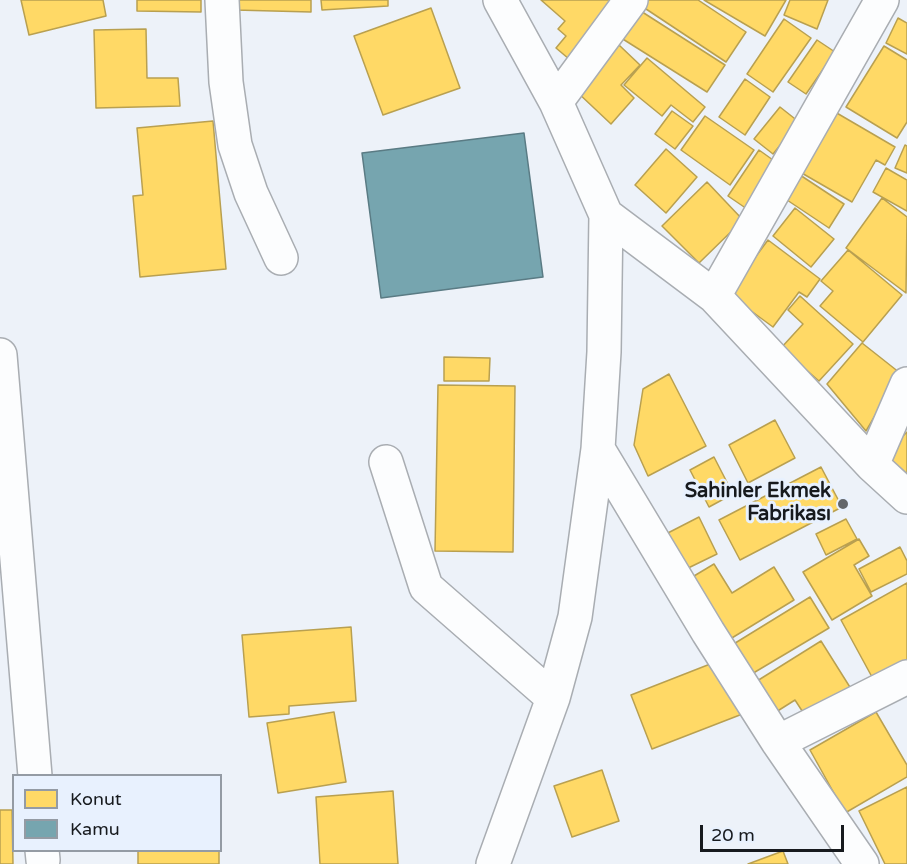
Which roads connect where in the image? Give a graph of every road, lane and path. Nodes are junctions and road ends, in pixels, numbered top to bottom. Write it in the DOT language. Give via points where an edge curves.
graph roads {
  1 [pos="222,0"];
  2 [pos="500,0"];
  3 [pos="631,0"];
  4 [pos="882,0"];
  5 [pos="556,102"];
  6 [pos="606,215"];
  7 [pos="280,258"];
  8 [pos="714,296"];
  9 [pos="0,355"];
  10 [pos="907,384"];
  11 [pos="598,448"];
  12 [pos="386,462"];
  13 [pos="872,465"];
  14 [pos="907,497"];
  15 [pos="907,677"];
  16 [pos="552,698"];
  17 [pos="778,742"];
  18 [pos="35,774"];
  19 [pos="493,864"];
  20 [pos="862,864"];
  1 -- 7 [label="street" via="226,82 236,146 251,193"];
  2 -- 5 [label="street"];
  3 -- 5 [label="street"];
  4 -- 8 [label="street"];
  5 -- 6 [label="street"];
  6 -- 8 [label="street"];
  6 -- 11 [label="street"];
  8 -- 13 [label="street"];
  9 -- 18 [label="street"];
  10 -- 13 [label="street"];
  11 -- 16 [label="street" via="575,617"];
  11 -- 17 [label="street"];
  12 -- 16 [label="street" via="426,587"];
  13 -- 14 [label="street"];
  15 -- 17 [label="street"];
  16 -- 19 [label="street"];
  17 -- 20 [label="street"];
}
